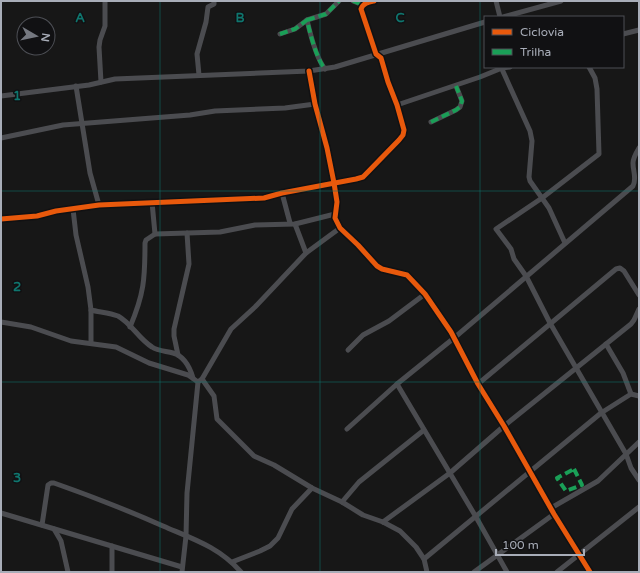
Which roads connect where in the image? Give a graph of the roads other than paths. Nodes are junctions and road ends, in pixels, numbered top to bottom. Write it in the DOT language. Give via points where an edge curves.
graph roads {
  1 [pos="105,1"];
  2 [pos="214,1"];
  3 [pos="339,1"];
  4 [pos="352,1"];
  5 [pos="374,1"];
  6 [pos="496,1"];
  7 [pos="561,1"];
  8 [pos="364,4"];
  9 [pos="502,16"];
  10 [pos="506,16"];
  11 [pos="307,20"];
  12 [pos="484,22"];
  13 [pos="639,30"];
  14 [pos="280,34"];
  15 [pos="624,34"];
  16 [pos="376,54"];
  17 [pos="325,68"];
  18 [pos="502,68"];
  19 [pos="589,68"];
  20 [pos="309,71"];
  21 [pos="199,75"];
  22 [pos="101,82"];
  23 [pos="76,86"];
  24 [pos="456,86"];
  25 [pos="1,96"];
  26 [pos="315,104"];
  27 [pos="397,105"];
  28 [pos="431,122"];
  29 [pos="82,124"];
  30 [pos="1,138"];
  31 [pos="639,148"];
  32 [pos="334,183"];
  33 [pos="282,193"];
  34 [pos="542,198"];
  35 [pos="152,202"];
  36 [pos="99,205"];
  37 [pos="73,209"];
  38 [pos="335,214"];
  39 [pos="1,219"];
  40 [pos="292,224"];
  41 [pos="340,228"];
  42 [pos="187,233"];
  43 [pos="155,234"];
  44 [pos="565,243"];
  45 [pos="306,253"];
  46 [pos="526,276"];
  47 [pos="425,294"];
  48 [pos="639,296"];
  49 [pos="639,309"];
  50 [pos="91,310"];
  51 [pos="1,322"];
  52 [pos="550,323"];
  53 [pos="130,327"];
  54 [pos="454,338"];
  55 [pos="91,344"];
  56 [pos="606,344"];
  57 [pos="348,350"];
  58 [pos="178,355"];
  59 [pos="576,369"];
  60 [pos="193,378"];
  61 [pos="200,381"];
  62 [pos="397,384"];
  63 [pos="478,384"];
  64 [pos="632,394"];
  65 [pos="639,396"];
  66 [pos="601,413"];
  67 [pos="504,426"];
  68 [pos="348,429"];
  69 [pos="424,430"];
  70 [pos="639,442"];
  71 [pos="626,454"];
  72 [pos="529,472"];
  73 [pos="450,474"];
  74 [pos="639,480"];
  75 [pos="312,488"];
  76 [pos="342,502"];
  77 [pos="639,507"];
  78 [pos="551,508"];
  79 [pos="1,513"];
  80 [pos="554,514"];
  81 [pos="476,516"];
  82 [pos="383,522"];
  83 [pos="42,525"];
  84 [pos="54,529"];
  85 [pos="186,536"];
  86 [pos="112,546"];
  87 [pos="579,554"];
  88 [pos="498,555"];
  89 [pos="424,559"];
  90 [pos="232,562"];
  91 [pos="182,569"];
  92 [pos="68,572"];
  93 [pos="112,572"];
  94 [pos="241,572"];
  95 [pos="427,572"];
  96 [pos="474,572"];
  97 [pos="507,572"];
  98 [pos="557,572"];
  99 [pos="590,572"];
  1 -- 22 [label="street" via="106,26 99,47"];
  2 -- 21 [label="street" via="214,4 208,7 198,48"];
  3 -- 11 [label="street" via="326,14"];
  4 -- 8 [label="street"];
  5 -- 8 [label="street"];
  6 -- 9 [label="street"];
  7 -- 10 [label="street"];
  8 -- 16 [label="street" via="361,8"];
  11 -- 14 [label="street" via="295,29"];
  11 -- 17 [label="street" via="320,63"];
  12 -- 16 [label="street"];
  13 -- 15 [label="street"];
  16 -- 17 [label="street"];
  16 -- 27 [label="street" via="381,58"];
  17 -- 20 [label="street"];
  18 -- 24 [label="street"];
  18 -- 34 [label="street" via="530,131 532,141 529,177"];
  19 -- 34 [label="street" via="597,89 599,154"];
  20 -- 21 [label="street"];
  20 -- 26 [label="street"];
  21 -- 22 [label="street"];
  22 -- 23 [label="street"];
  23 -- 25 [label="street"];
  23 -- 29 [label="street"];
  24 -- 27 [label="street"];
  24 -- 28 [label="street" via="462,101 460,107"];
  26 -- 29 [label="street"];
  26 -- 32 [label="street"];
  27 -- 32 [label="street" via="403,135 362,177"];
  29 -- 30 [label="street" via="63,125"];
  29 -- 36 [label="street" via="90,173"];
  31 -- 44 [label="street" via="633,163 633,186"];
  32 -- 33 [label="street"];
  32 -- 38 [label="street" via="337,202"];
  33 -- 35 [label="street" via="264,198"];
  33 -- 40 [label="street"];
  34 -- 44 [label="street"];
  34 -- 46 [label="street" via="496,229 507,242"];
  35 -- 36 [label="street"];
  35 -- 43 [label="street"];
  36 -- 37 [label="street"];
  37 -- 39 [label="street"];
  37 -- 50 [label="street"];
  38 -- 40 [label="street"];
  38 -- 41 [label="street"];
  40 -- 42 [label="street" via="255,225 220,232"];
  40 -- 45 [label="street"];
  41 -- 45 [label="street"];
  41 -- 47 [label="street" via="382,270 407,275"];
  42 -- 43 [label="street"];
  42 -- 58 [label="street" via="189,264 174,329"];
  43 -- 53 [label="street" via="144,243 145,270 142,292"];
  44 -- 46 [label="street"];
  45 -- 61 [label="street" via="231,329"];
  46 -- 52 [label="street"];
  46 -- 54 [label="street"];
  47 -- 54 [label="street"];
  47 -- 57 [label="street" via="390,322 363,335"];
  48 -- 52 [label="street" via="624,271 616,269"];
  49 -- 56 [label="street" via="631,324"];
  50 -- 53 [label="street" via="117,316"];
  50 -- 55 [label="street"];
  51 -- 55 [label="street" via="31,327 71,341"];
  52 -- 59 [label="street"];
  52 -- 63 [label="street"];
  53 -- 58 [label="street" via="153,348"];
  54 -- 62 [label="street"];
  54 -- 63 [label="street"];
  55 -- 60 [label="street" via="116,348"];
  56 -- 59 [label="street"];
  56 -- 64 [label="street"];
  58 -- 60 [label="street" via="187,364"];
  59 -- 66 [label="street"];
  59 -- 67 [label="street"];
  60 -- 61 [label="street"];
  61 -- 75 [label="street" via="214,396 218,419 229,433 254,456"];
  61 -- 85 [label="street" via="187,493"];
  62 -- 68 [label="street"];
  62 -- 69 [label="street"];
  63 -- 67 [label="street"];
  64 -- 65 [label="street"];
  64 -- 66 [label="street"];
  66 -- 71 [label="street"];
  66 -- 72 [label="street"];
  67 -- 72 [label="street"];
  67 -- 73 [label="street"];
  69 -- 73 [label="street"];
  69 -- 76 [label="street" via="359,482"];
  70 -- 71 [label="street"];
  71 -- 74 [label="street"];
  71 -- 78 [label="street" via="598,481"];
  72 -- 78 [label="street"];
  72 -- 81 [label="street"];
  73 -- 81 [label="street"];
  73 -- 82 [label="street"];
  75 -- 76 [label="street"];
  75 -- 90 [label="street" via="292,509 278,538 270,546"];
  76 -- 82 [label="street" via="363,515"];
  77 -- 87 [label="street"];
  78 -- 80 [label="street"];
  79 -- 83 [label="street"];
  80 -- 87 [label="street"];
  80 -- 88 [label="street"];
  81 -- 88 [label="street"];
  81 -- 89 [label="street"];
  82 -- 89 [label="street" via="400,531"];
  83 -- 84 [label="street"];
  83 -- 85 [label="street" via="48,485 54,483 130,511"];
  84 -- 86 [label="street"];
  84 -- 92 [label="street" via="61,541"];
  85 -- 90 [label="street" via="211,547"];
  85 -- 91 [label="street"];
  86 -- 91 [label="street"];
  86 -- 93 [label="street"];
  87 -- 98 [label="street"];
  87 -- 99 [label="street"];
  88 -- 96 [label="street"];
  88 -- 97 [label="street"];
  89 -- 95 [label="street"];
  90 -- 94 [label="street"];
}
